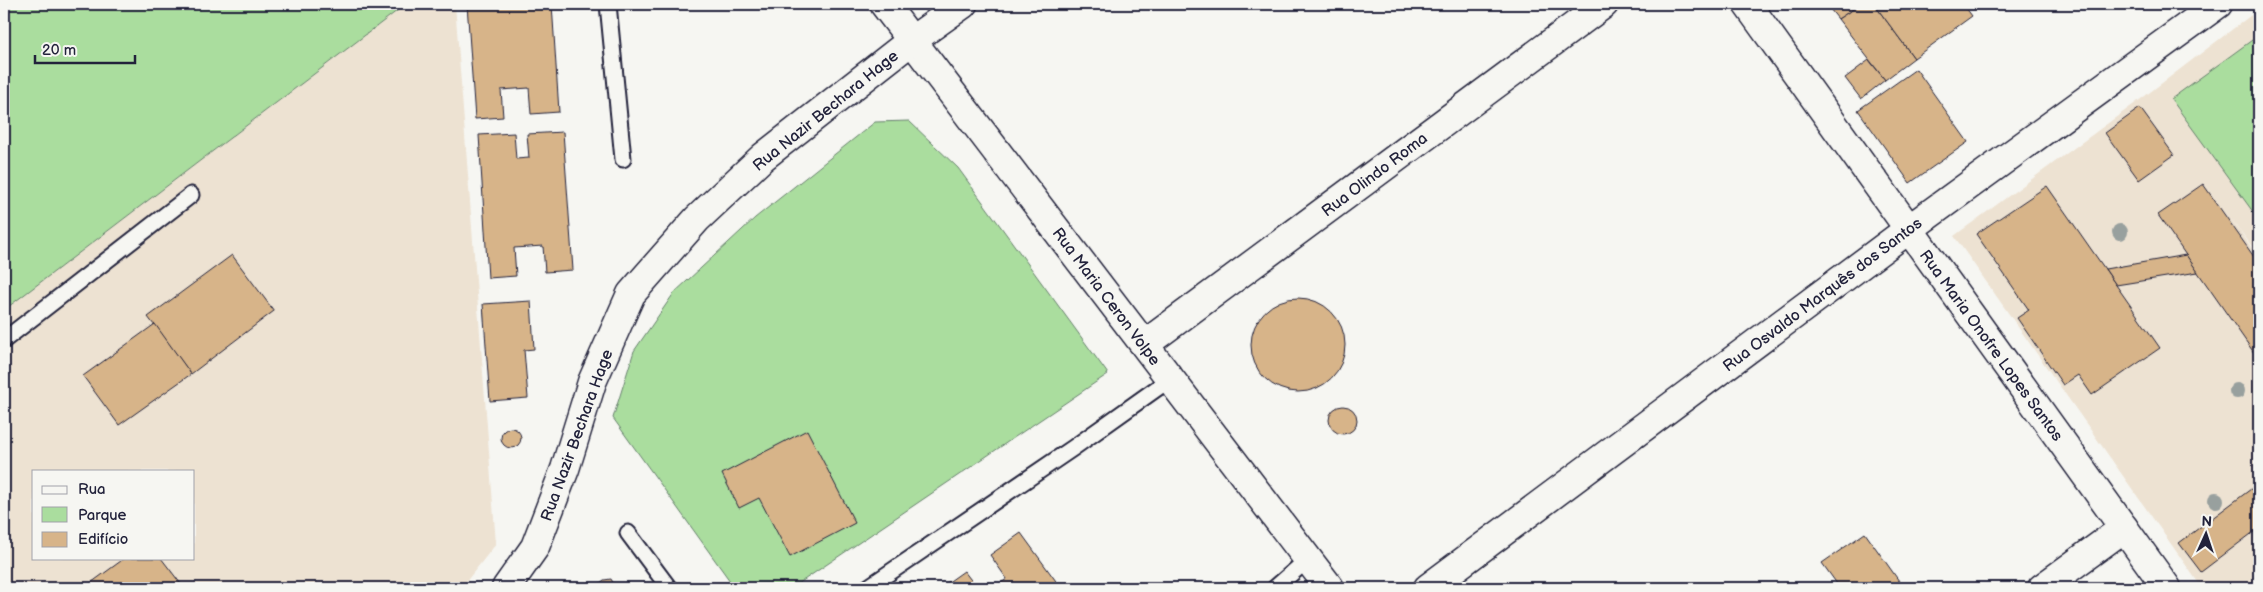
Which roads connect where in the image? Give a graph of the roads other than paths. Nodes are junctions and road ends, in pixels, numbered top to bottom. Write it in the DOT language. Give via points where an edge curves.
graph roads {
  1 [pos="608,4"];
  2 [pos="884,4"];
  3 [pos="963,4"];
  4 [pos="1604,4"];
  5 [pos="1747,4"];
  6 [pos="2218,4"];
  7 [pos="911,41"];
  8 [pos="623,159"];
  9 [pos="190,195"];
  10 [pos="1909,229"];
  11 [pos="4,340"];
  12 [pos="1145,344"];
  13 [pos="1170,379"];
  14 [pos="2124,528"];
  15 [pos="628,533"];
  16 [pos="1307,560"];
  17 [pos="506,588"];
  18 [pos="669,588"];
  19 [pos="867,588"];
  20 [pos="1275,588"];
  21 [pos="1330,588"];
  22 [pos="1428,588"];
  23 [pos="2042,588"];
  24 [pos="2167,588"];
  1 -- 8 [label="lane"];
  2 -- 7 [label="street, Rua Maria Ceron Volpe"];
  3 -- 7 [label="street, Rua Nazir Bechara Hage"];
  4 -- 12 [label="street, Rua Olindo Roma"];
  5 -- 10 [label="street, Rua Maria Onofre Lopes Santos"];
  6 -- 10 [label="street, Rua Osvaldo Marquês dos Santos"];
  7 -- 12 [label="street, Rua Maria Ceron Volpe"];
  7 -- 17 [label="street, Rua Nazir Bechara Hage" via="763,157 697,219 631,294 592,382 536,547"];
  9 -- 11 [label="lane"];
  10 -- 14 [label="street, Rua Maria Onofre Lopes Santos"];
  10 -- 22 [label="street, Rua Osvaldo Marquês dos Santos"];
  12 -- 13 [label="street, Rua Maria Ceron Volpe"];
  13 -- 16 [label="street, Rua Maria Ceron Volpe"];
  13 -- 19 [label="lane"];
  14 -- 23 [label="street"];
  14 -- 24 [label="street, Rua Maria Onofre Lopes Santos"];
  15 -- 18 [label="lane"];
  16 -- 20 [label="lane"];
  16 -- 21 [label="street, Rua Maria Ceron Volpe"];
}
